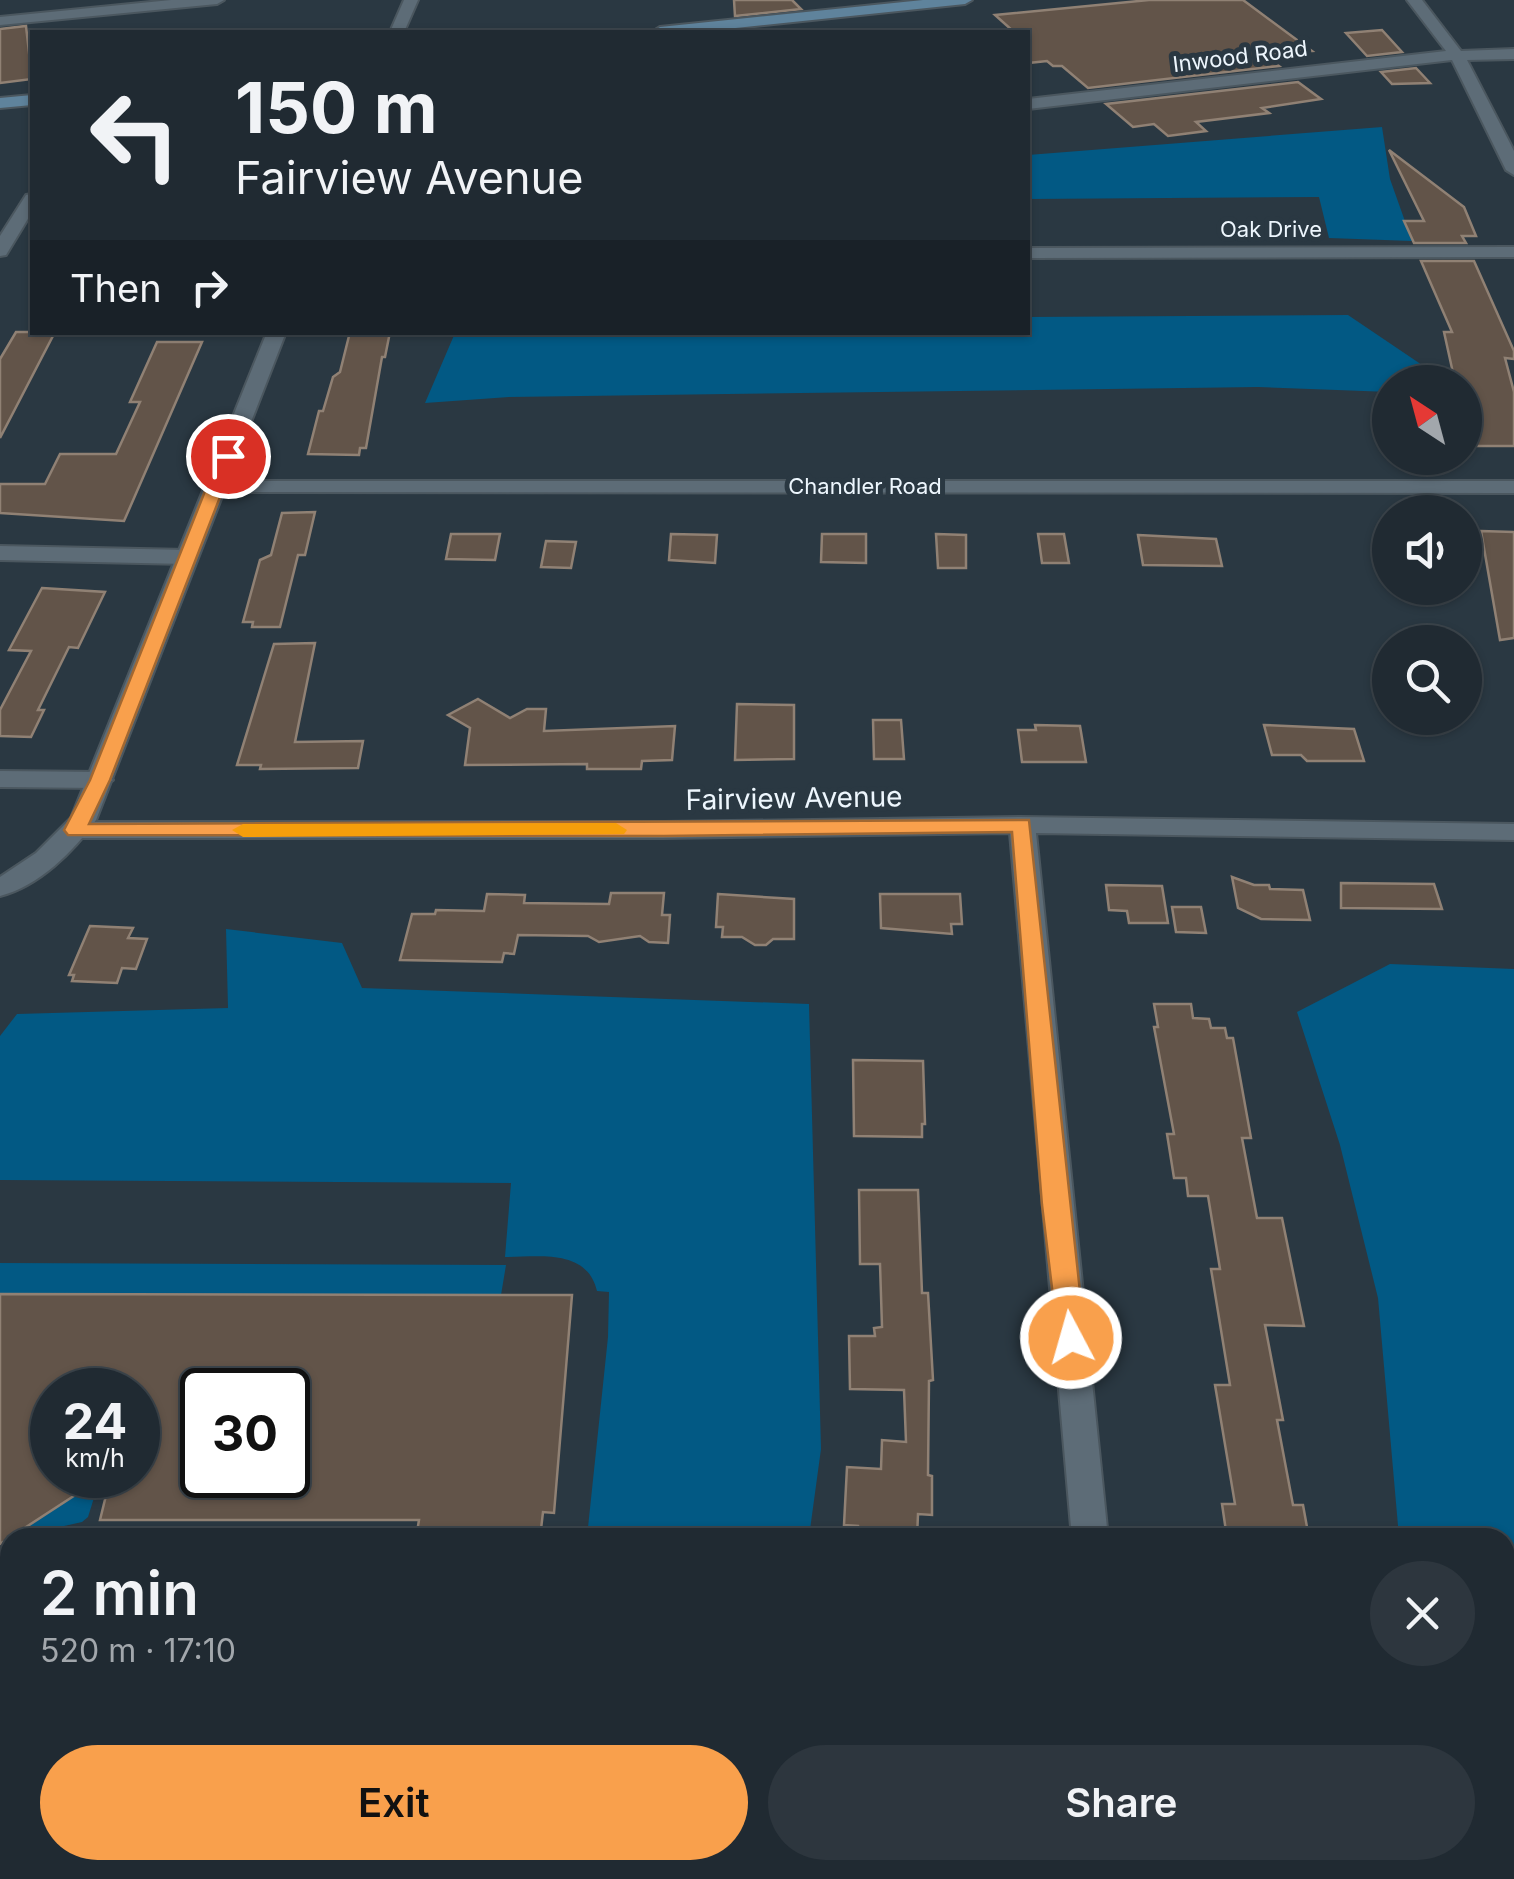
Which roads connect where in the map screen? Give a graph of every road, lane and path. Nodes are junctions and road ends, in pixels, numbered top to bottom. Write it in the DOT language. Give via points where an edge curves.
graph roads {
  1 [pos="217,0"];
  2 [pos="410,0"];
  3 [pos="965,0"];
  4 [pos="1414,0"];
  5 [pos="0,21"];
  6 [pos="398,30"];
  7 [pos="679,30"];
  8 [pos="1514,54"];
  9 [pos="1458,55"];
  10 [pos="30,100"];
  11 [pos="0,103"];
  12 [pos="1030,104"];
  13 [pos="1514,170"];
  14 [pos="30,202"];
  15 [pos="0,251"];
  16 [pos="1514,252"];
  17 [pos="1030,253"];
  18 [pos="276,335"];
  19 [pos="1514,486"];
  20 [pos="215,487"];
  21 [pos="0,553"];
  22 [pos="187,556"];
  23 [pos="0,779"];
  24 [pos="100,780"];
  25 [pos="1022,825"];
  26 [pos="75,830"];
  27 [pos="1514,832"];
  28 [pos="0,888"];
  29 [pos="1089,1528"];
  1 -- 5 [label="street"];
  2 -- 6 [label="street"];
  3 -- 7 [label="main road"];
  4 -- 9 [label="street"];
  8 -- 9 [label="street, Inwood Road"];
  9 -- 12 [label="street, Inwood Road"];
  9 -- 13 [label="street"];
  10 -- 11 [label="main road"];
  14 -- 15 [label="street"];
  16 -- 17 [label="street, Oak Drive"];
  18 -- 20 [label="street"];
  19 -- 20 [label="street, Chandler Road"];
  20 -- 22 [label="street"];
  21 -- 22 [label="street"];
  22 -- 24 [label="street"];
  23 -- 24 [label="street"];
  24 -- 26 [label="street"];
  25 -- 26 [label="street, Fairview Avenue"];
  25 -- 27 [label="street, Fairview Avenue"];
  25 -- 29 [label="street"];
  26 -- 28 [label="street" via="44,863"];
}
